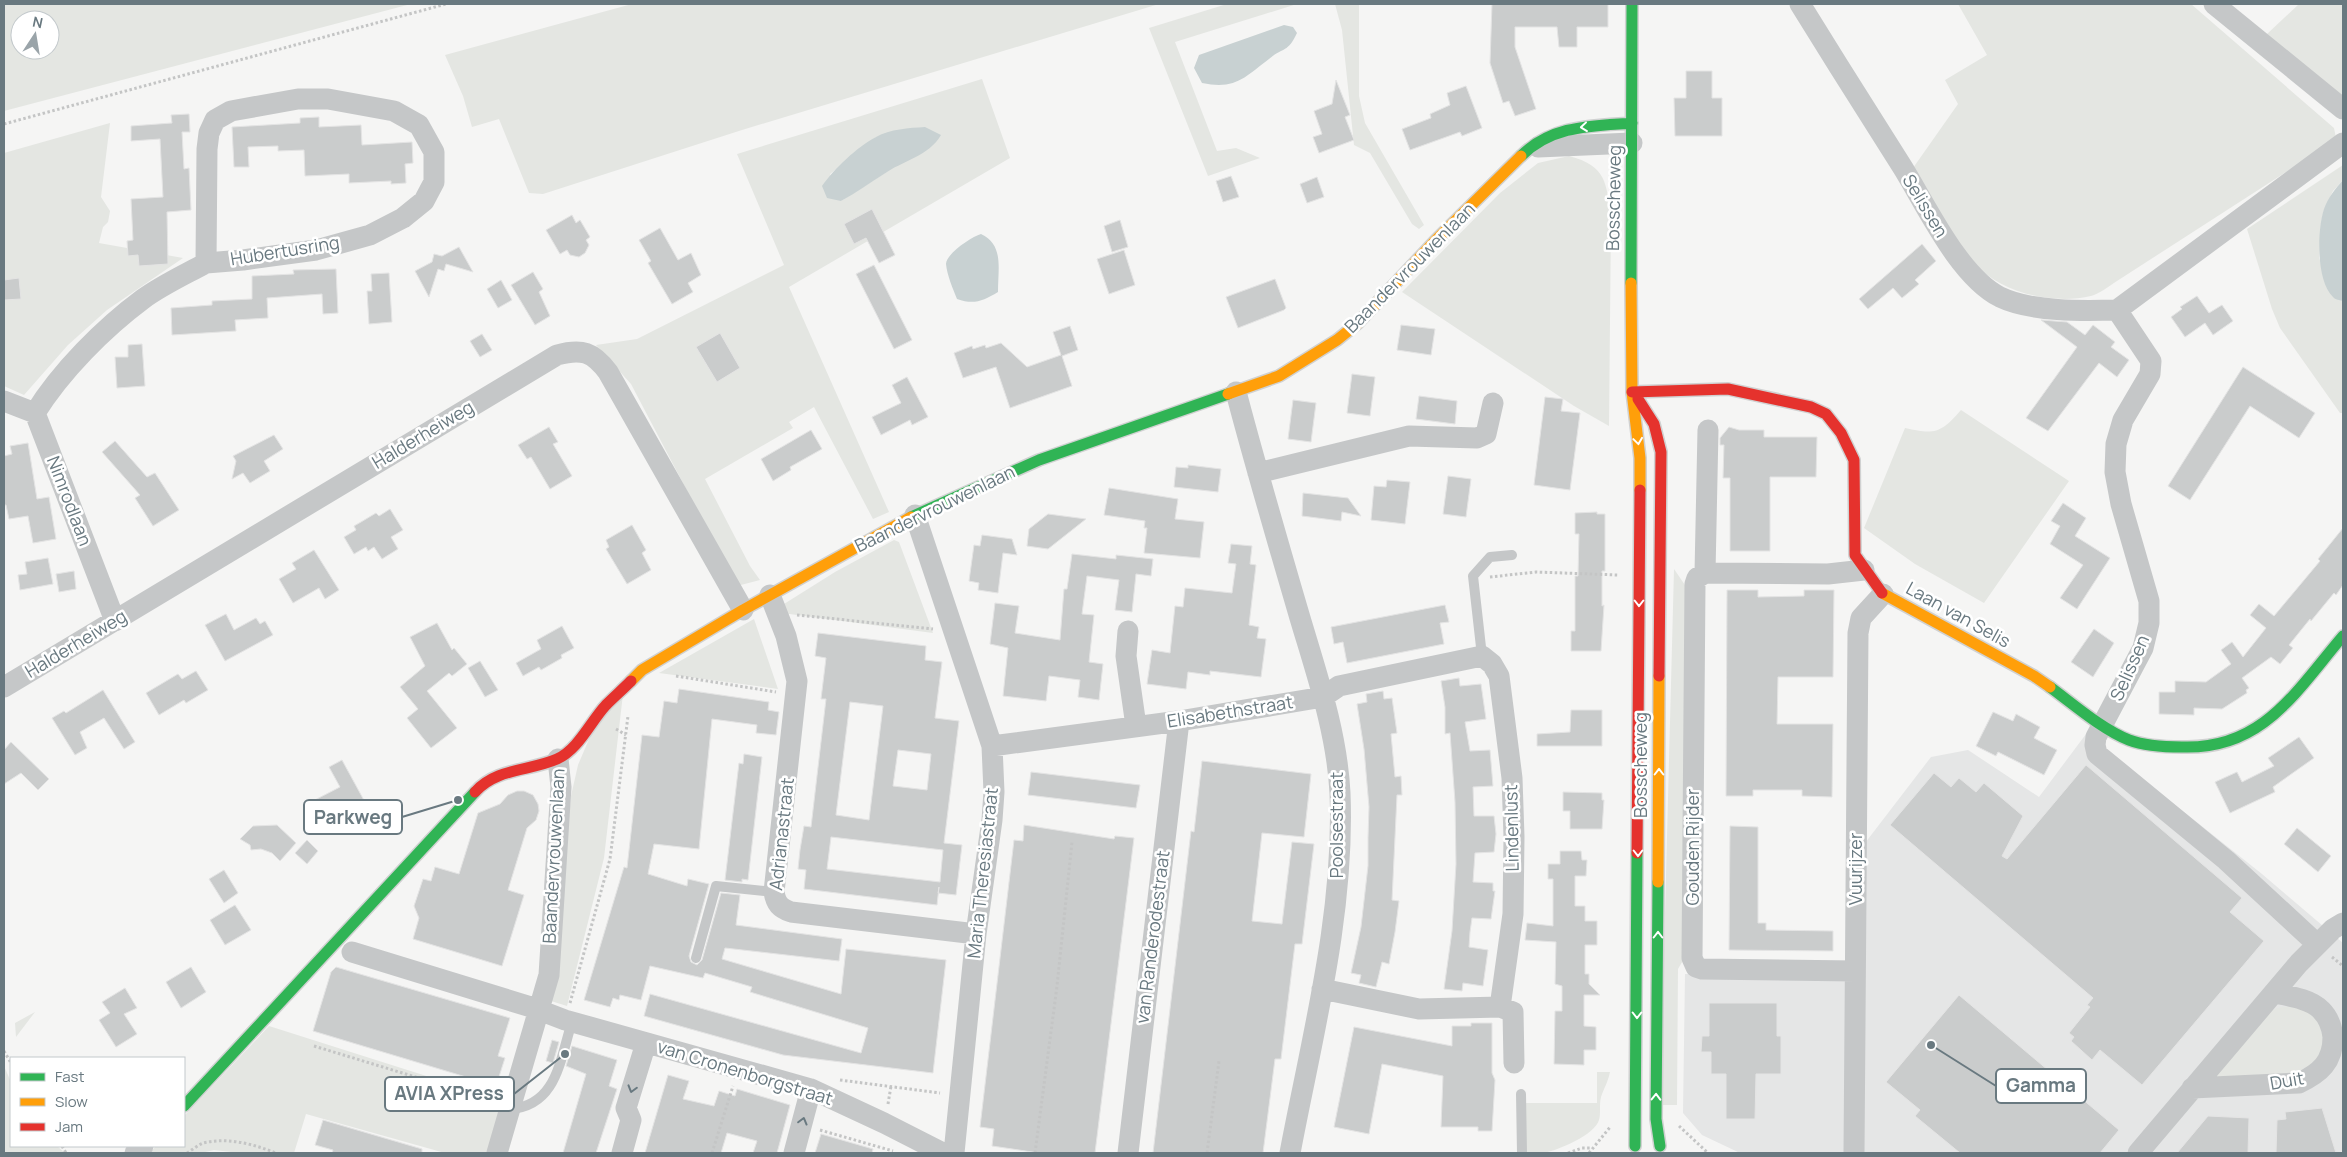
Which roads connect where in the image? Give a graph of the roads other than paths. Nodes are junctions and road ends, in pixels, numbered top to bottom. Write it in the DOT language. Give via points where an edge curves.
graph roads {
  1 [pos="1632,4"];
  2 [pos="1800,4"];
  3 [pos="2214,4"];
  4 [pos="2343,109"];
  5 [pos="1632,133"];
  6 [pos="2343,143"];
  7 [pos="1530,147"];
  8 [pos="206,263"];
  9 [pos="2117,310"];
  10 [pos="1236,392"];
  11 [pos="1632,392"];
  12 [pos="4,401"];
  13 [pos="1493,403"];
  14 [pos="35,413"];
  15 [pos="1708,430"];
  16 [pos="1258,473"];
  17 [pos="916,515"];
  18 [pos="1512,555"];
  19 [pos="1864,570"];
  20 [pos="1706,573"];
  21 [pos="1882,594"];
  22 [pos="773,604"];
  23 [pos="743,610"];
  24 [pos="115,621"];
  25 [pos="1128,631"];
  26 [pos="2343,636"];
  27 [pos="1482,656"];
  28 [pos="4,687"];
  29 [pos="1323,697"];
  30 [pos="1179,721"];
  31 [pos="2103,724"];
  32 [pos="1136,726"];
  33 [pos="992,746"];
  34 [pos="558,759"];
  35 [pos="774,892"];
  36 [pos="2343,923"];
  37 [pos="976,934"];
  38 [pos="2317,944"];
  39 [pos="352,952"];
  40 [pos="696,958"];
  41 [pos="1855,971"];
  42 [pos="1322,989"];
  43 [pos="2274,994"];
  44 [pos="1500,1007"];
  45 [pos="540,1011"];
  46 [pos="569,1021"];
  47 [pos="646,1042"];
  48 [pos="1514,1063"];
  49 [pos="2192,1088"];
  50 [pos="811,1089"];
  51 [pos="1521,1094"];
  52 [pos="185,1105"];
  53 [pos="506,1106"];
  54 [pos="1660,1146"];
  55 [pos="497,1153"];
  56 [pos="622,1153"];
  57 [pos="794,1153"];
  58 [pos="943,1153"];
  59 [pos="954,1153"];
  60 [pos="1128,1153"];
  61 [pos="1290,1153"];
  62 [pos="1522,1153"];
  63 [pos="1674,1153"];
  64 [pos="1854,1153"];
  65 [pos="2138,1153"];
  1 -- 5 [label="street, Bosscheweg"];
  2 -- 9 [label="street, Selissen" via="1952,250 1985,288 2001,298 2027,305 2085,311"];
  3 -- 4 [label="street"];
  5 -- 7 [label="street, Baandervrouwenlaan"];
  5 -- 11 [label="street, Bosscheweg"];
  6 -- 9 [label="street"];
  7 -- 10 [label="street, Baandervrouwenlaan" via="1338,340 1279,376"];
  8 -- 8 [label="street, Hubertusring" via="209,133 215,120 230,111 298,99 346,101 394,111 418,125 434,152 434,182 424,201 403,218 370,235 316,250"];
  8 -- 14 [label="street, Hubertusring" via="144,298 108,328 48,392"];
  9 -- 31 [label="street, Selissen" via="2151,361 2150,374 2123,420 2116,444 2115,472 2149,601 2149,623 2143,648"];
  10 -- 16 [label="street, Poolsestraat"];
  10 -- 17 [label="street, Baandervrouwenlaan" via="1039,460"];
  11 -- 19 [label="street, Laan van Selis" via="1728,389 1811,407 1826,414 1841,433 1854,460 1855,555"];
  54 -- 11 [label="street, Bosscheweg, one-way" via="1656,1120 1661,452 1649,412"];
  11 -- 54 [label="street, Bosscheweg, one-way" via="1640,458 1630,1148 1647,1144"];
  12 -- 14 [label="street"];
  13 -- 16 [label="street" via="1486,434 1478,438 1409,436"];
  14 -- 24 [label="street, Nimrodlaan"];
  15 -- 20 [label="street, Gouden Rijder"];
  16 -- 29 [label="street, Poolsestraat"];
  17 -- 22 [label="street, Baandervrouwenlaan"];
  17 -- 33 [label="street, Maria Theresiastraat"];
  18 -- 27 [label="lane" via="1490,557 1474,576"];
  19 -- 20 [label="street" via="1828,574"];
  19 -- 21 [label="street, Laan van Selis"];
  20 -- 41 [label="street, Gouden Rijder" via="1697,578 1695,584 1692,958 1696,967 1702,969"];
  21 -- 31 [label="street, Laan van Selis" via="2034,676"];
  21 -- 41 [label="street, Vuurijzer" via="1861,618 1858,633"];
  22 -- 23 [label="street, Baandervrouwenlaan"];
  22 -- 35 [label="street, Adrianastraat" via="797,681"];
  23 -- 24 [label="street, Halderheiweg" via="608,372 597,358 581,352 569,352 557,355"];
  23 -- 34 [label="street, Baandervrouwenlaan" via="642,670 605,706 580,740"];
  24 -- 28 [label="street, Halderheiweg"];
  25 -- 32 [label="street" via="1126,656"];
  26 -- 31 [label="street, Laan van Selis" via="2280,710 2263,725 2239,738 2200,748 2166,747 2130,740"];
  27 -- 29 [label="street" via="1340,686"];
  27 -- 44 [label="street, Lindenlust" via="1499,676 1512,778 1513,900"];
  29 -- 30 [label="street, Elisabethstraat"];
  29 -- 42 [label="street, Poolsestraat" via="1335,748 1340,820 1337,882"];
  30 -- 32 [label="street, Elisabethstraat"];
  30 -- 60 [label="street, van Randerodestraat"];
  31 -- 38 [label="street, Selissen" via="2096,737 2097,754 2226,860"];
  32 -- 33 [label="street, Elisabethstraat"];
  33 -- 37 [label="street, Maria Theresiastraat" via="992,820"];
  34 -- 45 [label="street, Baandervrouwenlaan" via="561,787 549,974"];
  34 -- 52 [label="street" via="510,771 481,786"];
  35 -- 37 [label="street, Adrianastraat" via="780,908 791,912"];
  35 -- 40 [label="lane" via="716,886"];
  36 -- 38 [label="street"];
  37 -- 59 [label="street, Maria Theresiastraat"];
  38 -- 43 [label="street"];
  39 -- 45 [label="street"];
  41 -- 64 [label="street, Vuurijzer"];
  42 -- 44 [label="street" via="1419,1010"];
  42 -- 61 [label="street, Poolsestraat"];
  43 -- 49 [label="street"];
  43 -- 49 [label="street, Duit" via="2299,998 2321,1009 2332,1027 2333,1049 2322,1069 2299,1083"];
  44 -- 48 [label="street" via="1513,1012"];
  45 -- 46 [label="street, van Cronenborgstraat"];
  45 -- 53 [label="street, Baandervrouwenlaan"];
  46 -- 47 [label="street, van Cronenborgstraat"];
  46 -- 53 [label="lane" via="552,1085 524,1108"];
  47 -- 50 [label="street, van Cronenborgstraat"];
  47 -- 56 [label="street, one-way" via="626,1108 631,1120"];
  49 -- 65 [label="street"];
  57 -- 50 [label="street, one-way"];
  50 -- 58 [label="street, van Cronenborgstraat"];
  51 -- 62 [label="lane"];
  53 -- 55 [label="street, Baandervrouwenlaan"];
  54 -- 63 [label="street"];
}
